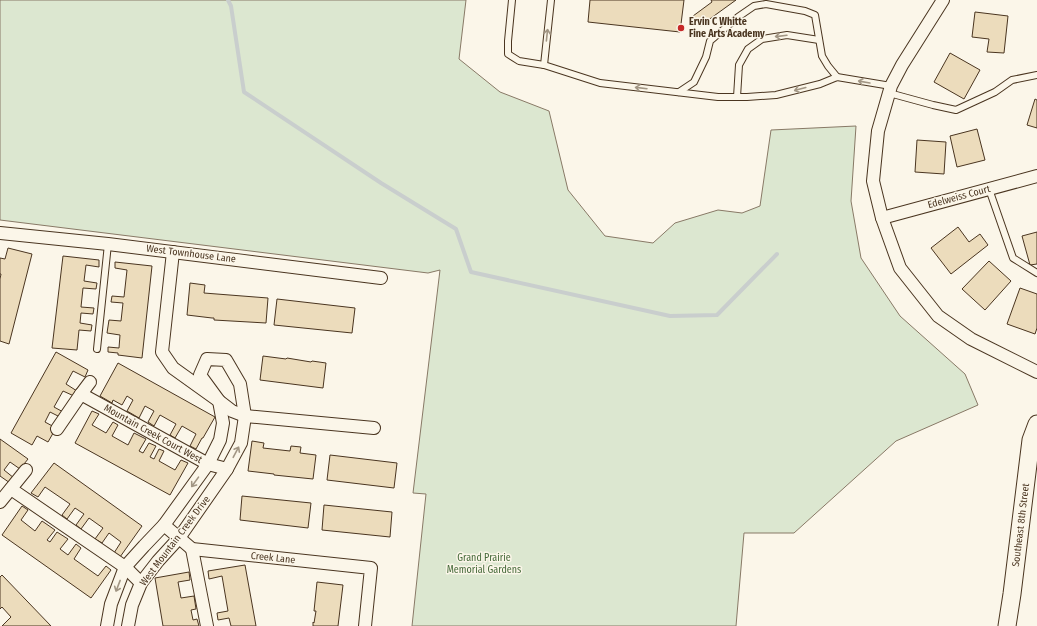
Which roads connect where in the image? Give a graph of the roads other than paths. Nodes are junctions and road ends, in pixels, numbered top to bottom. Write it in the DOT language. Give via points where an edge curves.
graph roads {
  1 [pos="512,0"];
  2 [pos="551,0"];
  3 [pos="942,0"];
  4 [pos="819,40"];
  5 [pos="544,65"];
  6 [pos="1037,75"];
  7 [pos="837,77"];
  8 [pos="890,90"];
  9 [pos="679,92"];
  10 [pos="737,97"];
  11 [pos="1037,176"];
  12 [pos="989,189"];
  13 [pos="882,218"];
  14 [pos="0,233"];
  15 [pos="108,244"];
  16 [pos="172,252"];
  17 [pos="1037,273"];
  18 [pos="381,278"];
  19 [pos="97,349"];
  20 [pos="1037,372"];
  21 [pos="90,382"];
  22 [pos="80,394"];
  23 [pos="219,400"];
  24 [pos="245,416"];
  25 [pos="1037,424"];
  26 [pos="374,428"];
  27 [pos="58,429"];
  28 [pos="208,464"];
  29 [pos="26,470"];
  30 [pos="227,470"];
  31 [pos="11,490"];
  32 [pos="0,502"];
  33 [pos="164,525"];
  34 [pos="179,538"];
  35 [pos="192,549"];
  36 [pos="125,567"];
  37 [pos="142,582"];
  38 [pos="107,626"];
  39 [pos="128,626"];
  40 [pos="207,626"];
  41 [pos="365,626"];
  42 [pos="1007,626"];
  1 -- 5 [label="lane" via="508,54 519,61"];
  5 -- 2 [label="lane, one-way"];
  3 -- 8 [label="street" via="902,65"];
  4 -- 7 [label="lane" via="822,56"];
  4 -- 9 [label="lane" via="815,15 766,4 754,6 710,41 706,57 694,82"];
  4 -- 10 [label="lane, one-way" via="787,35 762,39 748,49 739,65"];
  9 -- 5 [label="lane, one-way" via="600,83"];
  6 -- 8 [label="lane" via="1012,80 994,92 956,110"];
  8 -- 7 [label="lane, one-way"];
  7 -- 10 [label="lane, one-way" via="776,95"];
  8 -- 13 [label="street" via="878,131 873,181"];
  9 -- 10 [label="lane"];
  11 -- 12 [label="street, Edelweiss Court"];
  12 -- 13 [label="street, Edelweiss Court"];
  12 -- 17 [label="lane" via="1013,258"];
  13 -- 20 [label="street" via="900,268 938,316 971,339"];
  14 -- 15 [label="street, West Townhouse Lane"];
  15 -- 16 [label="street, West Townhouse Lane"];
  15 -- 19 [label="lane"];
  16 -- 18 [label="street, West Townhouse Lane"];
  16 -- 23 [label="street, West Mountain Creek Drive" via="162,352 172,368"];
  21 -- 22 [label="street"];
  22 -- 27 [label="street"];
  22 -- 28 [label="street, Mountain Creek Court West"];
  23 -- 24 [label="street, West Mountain Creek Drive" via="232,412"];
  23 -- 24 [label="street, West Mountain Creek Drive" via="200,375 208,359 226,360 240,384"];
  23 -- 28 [label="street, West Mountain Creek Drive" via="223,423 220,440"];
  24 -- 26 [label="street, West Mountain Creek Drive"];
  30 -- 24 [label="street, West Mountain Creek Drive, one-way" via="241,443"];
  25 -- 42 [label="street, Southeast 8th Street" via="1031,440"];
  28 -- 30 [label="street, Mountain Creek Court West"];
  28 -- 33 [label="street, West Mountain Creek Drive, one-way"];
  29 -- 31 [label="street"];
  30 -- 34 [label="street, West Mountain Creek Drive"];
  31 -- 32 [label="street"];
  31 -- 36 [label="street"];
  33 -- 34 [label="street"];
  33 -- 36 [label="street, West Mountain Creek Drive"];
  34 -- 35 [label="street"];
  34 -- 37 [label="street, West Mountain Creek Drive"];
  35 -- 40 [label="street"];
  35 -- 41 [label="street, Creek Lane" via="371,568"];
  36 -- 37 [label="street"];
  36 -- 38 [label="street, West Mountain Creek Drive, one-way" via="111,604"];
  37 -- 39 [label="street, West Mountain Creek Drive" via="132,605"];
}
